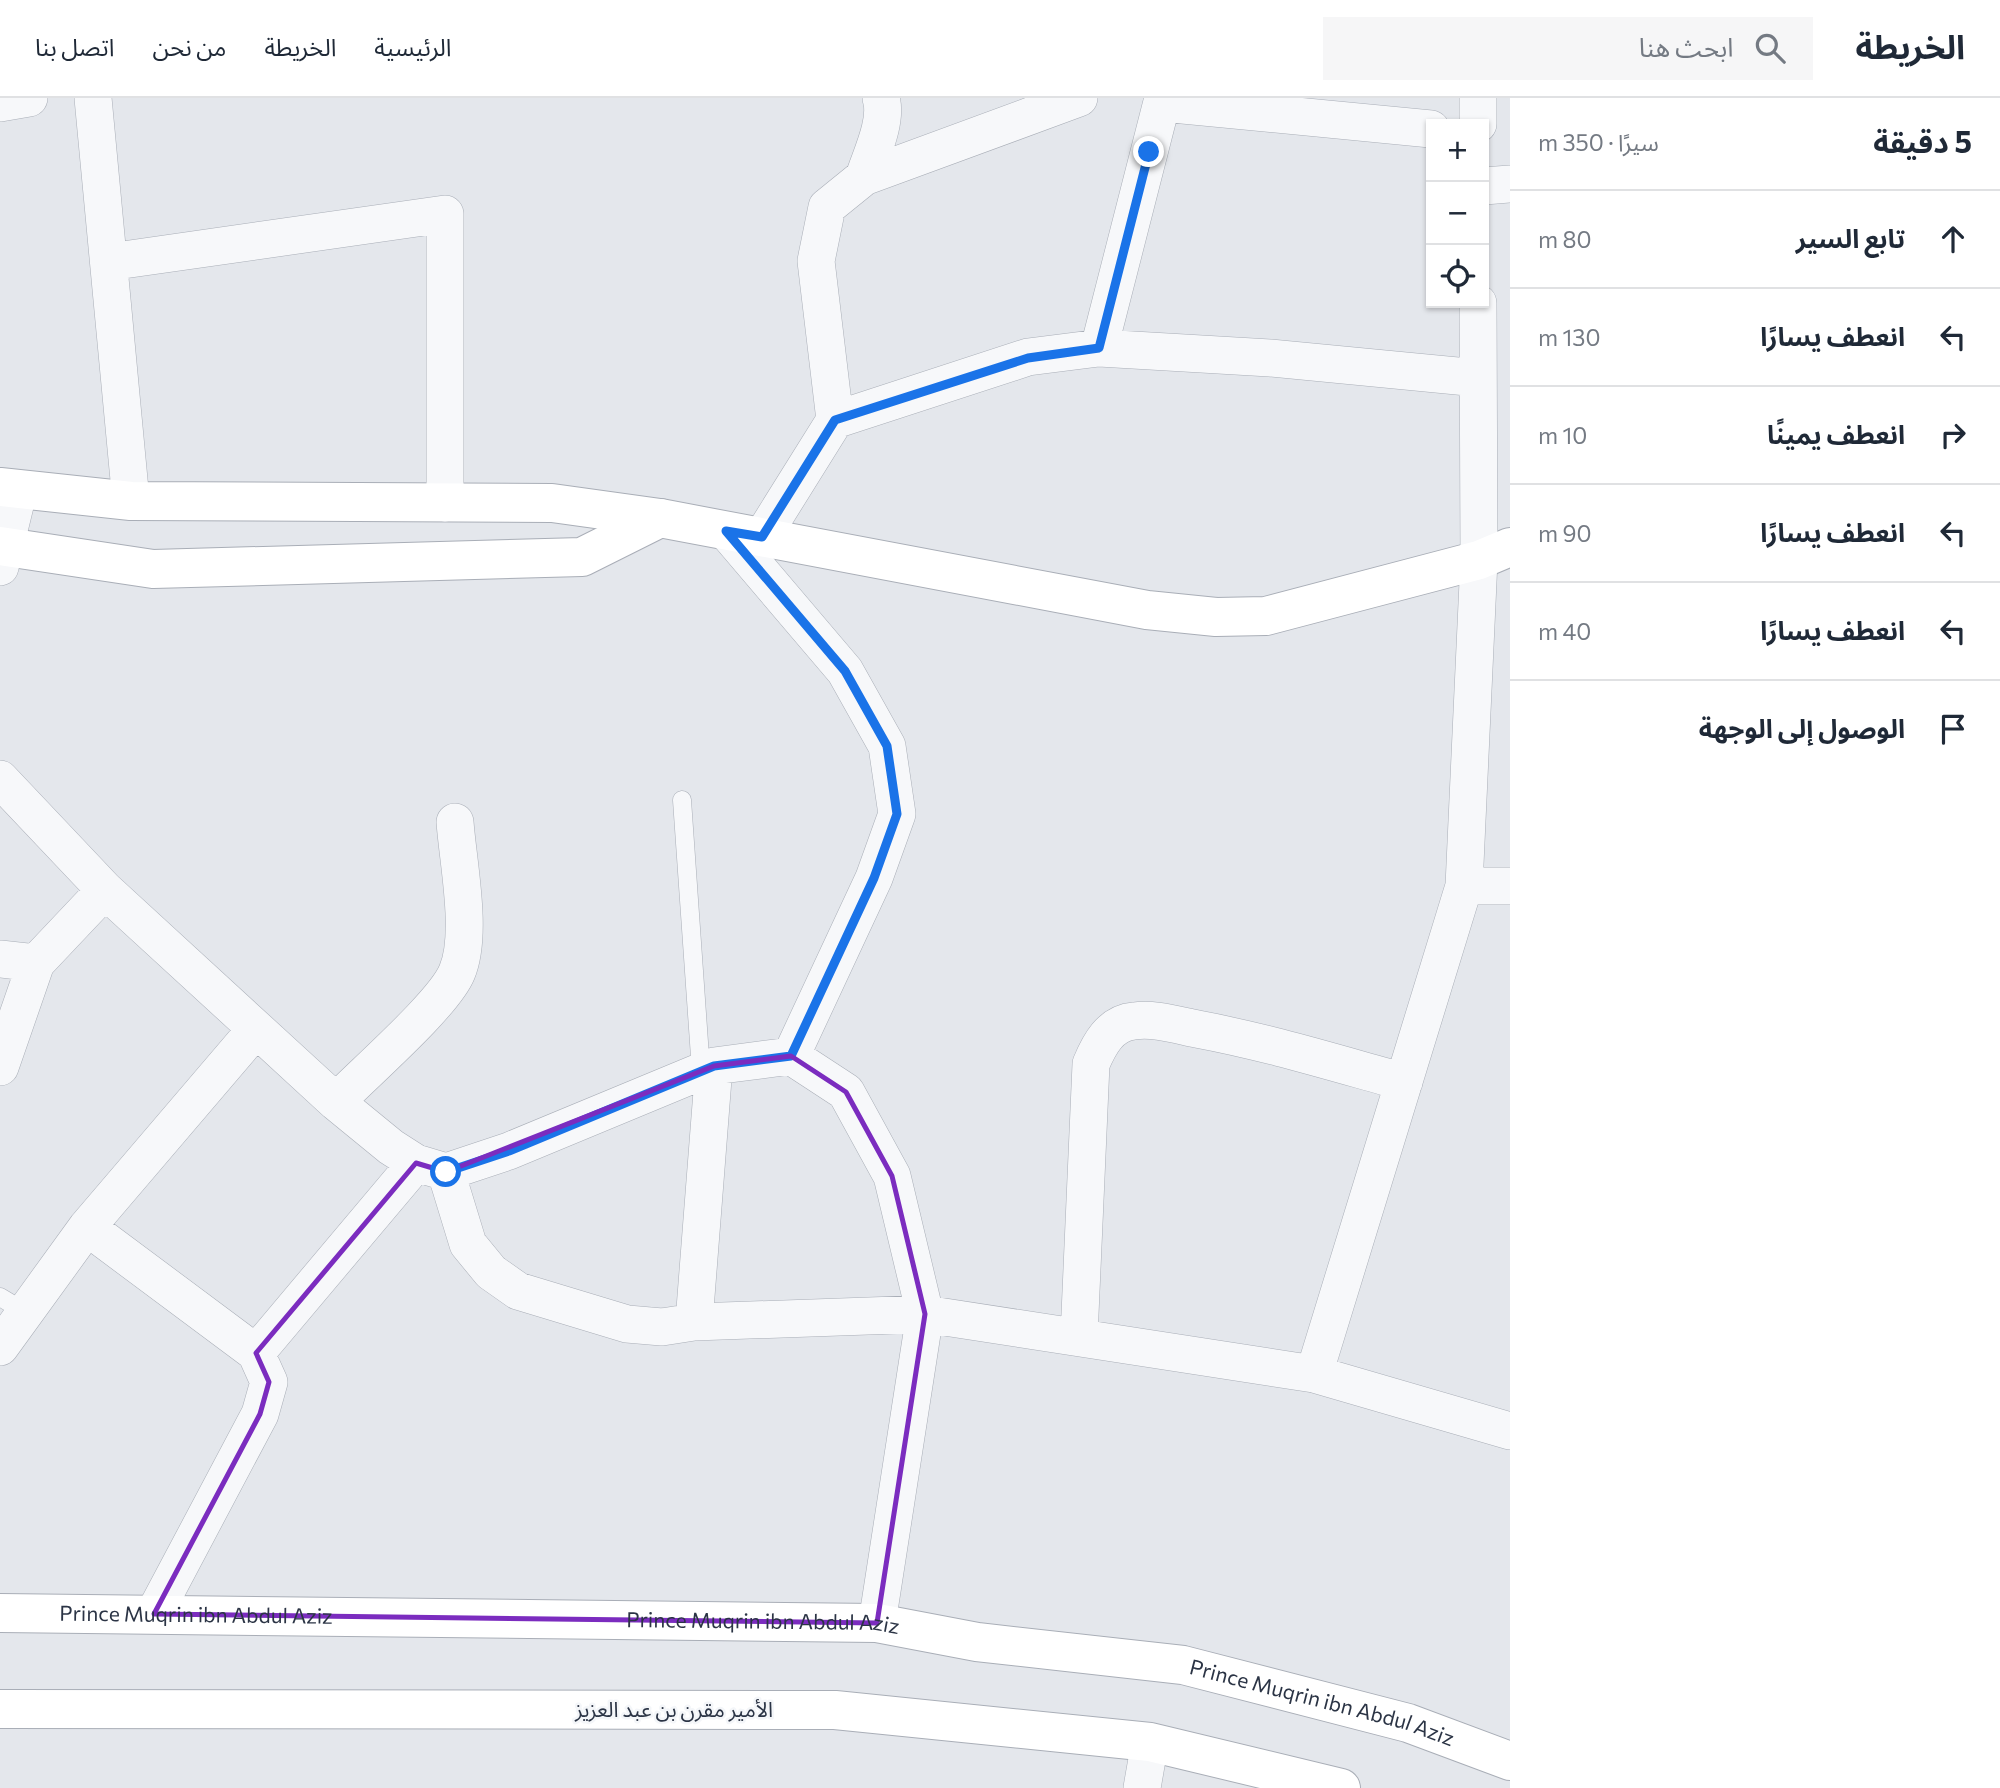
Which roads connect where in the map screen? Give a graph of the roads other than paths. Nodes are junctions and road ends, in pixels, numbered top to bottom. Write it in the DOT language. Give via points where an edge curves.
graph roads {
  1 [pos="29,98"];
  2 [pos="93,98"];
  3 [pos="881,98"];
  4 [pos="1079,98"];
  5 [pos="1478,98"];
  6 [pos="1163,100"];
  7 [pos="0,103"];
  8 [pos="1478,119"];
  9 [pos="1426,128"];
  10 [pos="864,177"];
  11 [pos="1510,184"];
  12 [pos="1489,186"];
  13 [pos="109,261"];
  14 [pos="1478,308"];
  15 [pos="1099,348"];
  16 [pos="1478,378"];
  17 [pos="835,420"];
  18 [pos="10,488"];
  19 [pos="131,500"];
  20 [pos="445,503"];
  21 [pos="660,518"];
  22 [pos="744,534"];
  23 [pos="2,553"];
  24 [pos="1500,556"];
  25 [pos="0,779"];
  26 [pos="682,800"];
  27 [pos="455,822"];
  28 [pos="1464,886"];
  29 [pos="1510,886"];
  30 [pos="105,890"];
  31 [pos="0,959"];
  32 [pos="36,962"];
  33 [pos="256,1029"];
  34 [pos="791,1056"];
  35 [pos="0,1067"];
  36 [pos="708,1068"];
  37 [pos="1404,1082"];
  38 [pos="336,1102"];
  39 [pos="431,1168"];
  40 [pos="87,1227"];
  41 [pos="13,1305"];
  42 [pos="925,1314"];
  43 [pos="694,1322"];
  44 [pos="1079,1337"];
  45 [pos="0,1347"];
  46 [pos="256,1353"];
  47 [pos="1314,1374"];
  48 [pos="1510,1431"];
  49 [pos="0,1613"];
  50 [pos="154,1614"];
  51 [pos="877,1623"];
  52 [pos="0,1709"];
  53 [pos="1150,1742"];
  54 [pos="1510,1762"];
  55 [pos="1142,1788"];
  56 [pos="1341,1788"];
  1 -- 7 [label="street"];
  2 -- 13 [label="street"];
  3 -- 10 [label="street" via="878,135"];
  4 -- 10 [label="street"];
  5 -- 8 [label="street"];
  6 -- 9 [label="street"];
  6 -- 15 [label="street"];
  10 -- 17 [label="street" via="827,207 816,261"];
  11 -- 12 [label="street"];
  13 -- 19 [label="street"];
  13 -- 20 [label="street" via="445,214"];
  14 -- 16 [label="street"];
  15 -- 16 [label="street" via="1270,358"];
  15 -- 17 [label="street" via="1028,358"];
  16 -- 24 [label="street"];
  17 -- 22 [label="street"];
  18 -- 19 [label="street"];
  18 -- 23 [label="street"];
  19 -- 20 [label="street"];
  20 -- 21 [label="street" via="552,503"];
  21 -- 22 [label="street"];
  21 -- 23 [label="street" via="582,556 153,569"];
  22 -- 24 [label="street" via="1147,610 1216,617 1266,616"];
  22 -- 34 [label="street" via="845,671 887,746 897,814 874,878"];
  24 -- 28 [label="street"];
  25 -- 30 [label="street"];
  26 -- 36 [label="lane"];
  27 -- 38 [label="street" via="463,934 457,972 438,999"];
  28 -- 29 [label="street"];
  28 -- 37 [label="street"];
  30 -- 32 [label="street"];
  30 -- 33 [label="street"];
  31 -- 32 [label="street"];
  32 -- 35 [label="street"];
  33 -- 38 [label="street"];
  33 -- 40 [label="street"];
  34 -- 36 [label="street"];
  34 -- 42 [label="street" via="846,1092 892,1176"];
  36 -- 39 [label="street" via="509,1151"];
  36 -- 43 [label="street"];
  37 -- 44 [label="street" via="1245,1038 1159,1022 1133,1020 1119,1026 1100,1041 1091,1064"];
  37 -- 47 [label="street"];
  38 -- 39 [label="street" via="391,1147"];
  39 -- 43 [label="street" via="468,1244 491,1272 518,1291 627,1324 662,1328"];
  39 -- 46 [label="street"];
  40 -- 41 [label="street"];
  40 -- 46 [label="street"];
  41 -- 45 [label="street"];
  42 -- 43 [label="street"];
  42 -- 44 [label="street"];
  42 -- 51 [label="street"];
  44 -- 47 [label="street"];
  46 -- 50 [label="street" via="269,1382 260,1414"];
  47 -- 48 [label="street"];
  49 -- 50 [label="street, Prince Muqrin ibn Abdul Aziz"];
  50 -- 51 [label="street, Prince Muqrin ibn Abdul Aziz"];
  51 -- 54 [label="street, Prince Muqrin ibn Abdul Aziz" via="977,1642 1183,1665 1408,1723"];
  52 -- 53 [label="street, الأمير مقرن بن عبد العزيز" via="835,1710"];
  53 -- 55 [label="street"];
  53 -- 56 [label="street, الأمير مقرن بن عبد العزيز"];
}
